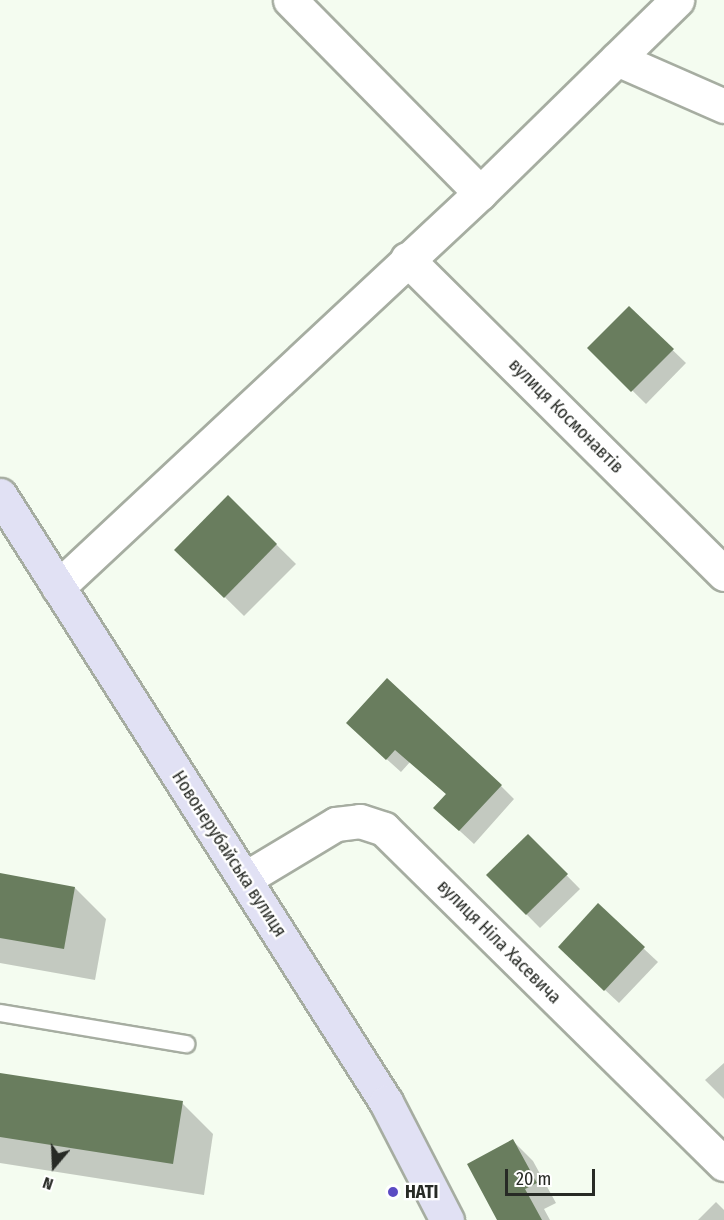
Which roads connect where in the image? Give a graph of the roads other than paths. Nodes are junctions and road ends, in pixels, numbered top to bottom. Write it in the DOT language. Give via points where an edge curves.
graph roads {
  1 [pos="290,0"];
  2 [pos="677,0"];
  3 [pos="617,59"];
  4 [pos="724,105"];
  5 [pos="480,193"];
  6 [pos="407,259"];
  7 [pos="0,495"];
  8 [pos="724,574"];
  9 [pos="58,587"];
  10 [pos="246,878"];
  11 [pos="0,1013"];
  12 [pos="186,1044"];
  13 [pos="724,1164"];
  14 [pos="447,1220"];
  1 -- 5 [label="street"];
  2 -- 3 [label="street"];
  3 -- 4 [label="street"];
  3 -- 5 [label="street"];
  5 -- 6 [label="street"];
  6 -- 8 [label="street, вулиця Космонавтів"];
  6 -- 9 [label="street"];
  7 -- 9 [label="street, Новонерубайська вулиця"];
  9 -- 10 [label="street, Новонерубайська вулиця"];
  10 -- 13 [label="street, вулиця Ніла Хасевича" via="336,824 360,821 384,829"];
  10 -- 14 [label="street, Новонерубайська вулиця" via="386,1102"];
  11 -- 12 [label="lane"];
}
